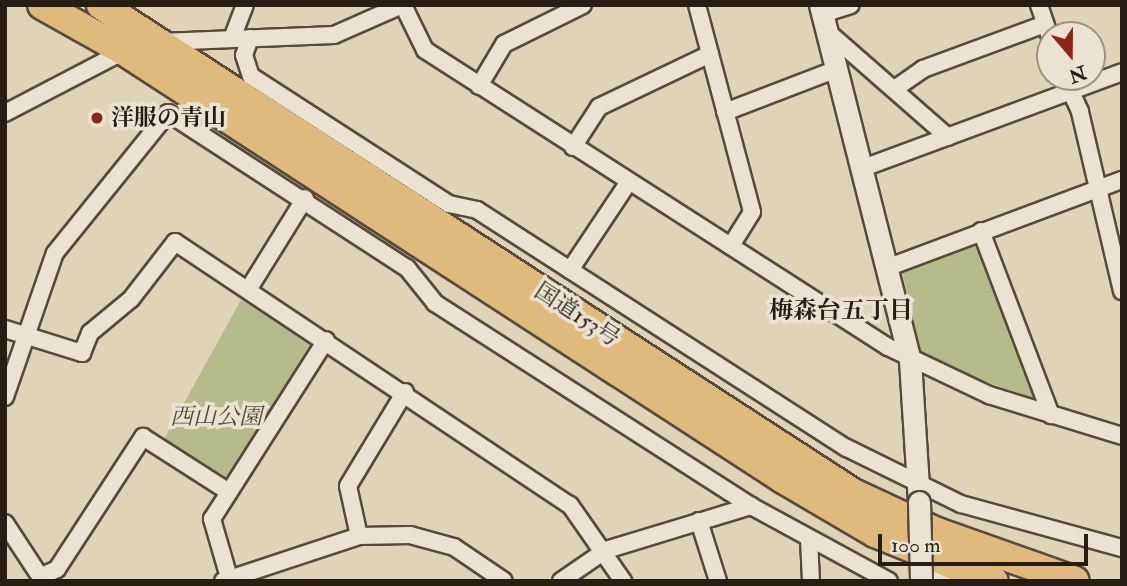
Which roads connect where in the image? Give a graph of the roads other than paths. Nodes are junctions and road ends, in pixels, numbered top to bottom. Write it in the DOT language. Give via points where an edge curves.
graph roads {
  1 [pos="42,5"];
  2 [pos="102,5"];
  3 [pos="245,5"];
  4 [pos="402,5"];
  5 [pos="583,5"];
  6 [pos="697,5"];
  7 [pos="851,5"];
  8 [pos="824,18"];
  9 [pos="1036,34"];
  10 [pos="233,36"];
  11 [pos="250,38"];
  12 [pos="162,42"];
  13 [pos="124,51"];
  14 [pos="710,54"];
  15 [pos="837,69"];
  16 [pos="479,86"];
  17 [pos="896,88"];
  18 [pos="1051,91"];
  19 [pos="1070,91"];
  20 [pos="725,111"];
  21 [pos="5,113"];
  22 [pos="948,137"];
  23 [pos="573,147"];
  24 [pos="863,168"];
  25 [pos="1122,180"];
  26 [pos="628,183"];
  27 [pos="398,185"];
  28 [pos="1093,191"];
  29 [pos="305,198"];
  30 [pos="367,227"];
  31 [pos="981,231"];
  32 [pos="731,246"];
  33 [pos="889,267"];
  34 [pos="570,270"];
  35 [pos="248,290"];
  36 [pos="1122,290"];
  37 [pos="5,329"];
  38 [pos="26,336"];
  39 [pos="326,341"];
  40 [pos="910,360"];
  41 [pos="405,392"];
  42 [pos="5,397"];
  43 [pos="1051,415"];
  44 [pos="1122,436"];
  45 [pos="229,492"];
  46 [pos="919,493"];
  47 [pos="751,506"];
  48 [pos="699,521"];
  49 [pos="5,523"];
  50 [pos="875,533"];
  51 [pos="359,536"];
  52 [pos="809,539"];
  53 [pos="21,546"];
  54 [pos="1122,548"];
  55 [pos="606,550"];
  56 [pos="5,554"];
  57 [pos="42,579"];
  58 [pos="227,580"];
  59 [pos="504,581"];
  60 [pos="561,581"];
  61 [pos="623,581"];
  62 [pos="718,581"];
  63 [pos="811,581"];
  64 [pos="889,581"];
  65 [pos="921,581"];
  66 [pos="948,581"];
  67 [pos="994,581"];
  68 [pos="1075,581"];
  1 -- 13 [label="highway, 国道153号"];
  2 -- 12 [label="highway, 国道153号"];
  3 -- 10 [label="street"];
  4 -- 11 [label="street" via="334,35 286,42"];
  4 -- 16 [label="street" via="425,50"];
  5 -- 16 [label="street" via="504,44"];
  6 -- 14 [label="street"];
  7 -- 8 [label="street"];
  8 -- 15 [label="street"];
  8 -- 17 [label="street"];
  9 -- 17 [label="street" via="923,69"];
  10 -- 11 [label="street"];
  10 -- 12 [label="street"];
  11 -- 27 [label="street" via="244,55 251,76"];
  12 -- 27 [label="highway, 国道153号"];
  13 -- 21 [label="street"];
  13 -- 30 [label="highway, 国道153号"];
  14 -- 20 [label="street"];
  14 -- 23 [label="street" via="600,107"];
  15 -- 20 [label="street"];
  15 -- 24 [label="street"];
  16 -- 23 [label="street"];
  17 -- 22 [label="street"];
  18 -- 22 [label="street"];
  19 -- 28 [label="street" via="1080,112"];
  20 -- 32 [label="street" via="752,212"];
  22 -- 24 [label="street"];
  23 -- 26 [label="street"];
  24 -- 33 [label="street"];
  25 -- 28 [label="street"];
  26 -- 32 [label="street"];
  26 -- 34 [label="street"];
  27 -- 34 [label="street" via="477,210"];
  27 -- 68 [label="highway, 国道153号" via="853,494 937,532"];
  28 -- 31 [label="street"];
  28 -- 36 [label="street"];
  29 -- 30 [label="street"];
  29 -- 35 [label="street"];
  29 -- 38 [label="street" via="168,113 55,253"];
  30 -- 47 [label="street" via="435,303"];
  30 -- 50 [label="highway, 国道153号"];
  31 -- 33 [label="street"];
  31 -- 43 [label="street"];
  32 -- 40 [label="street"];
  33 -- 40 [label="street"];
  34 -- 46 [label="street"];
  35 -- 38 [label="street" via="175,242 131,299 90,332 82,353"];
  35 -- 39 [label="street"];
  37 -- 38 [label="street"];
  38 -- 42 [label="street"];
  39 -- 41 [label="street"];
  39 -- 45 [label="street"];
  40 -- 43 [label="street"];
  40 -- 46 [label="street"];
  41 -- 51 [label="street" via="348,486"];
  41 -- 55 [label="street" via="570,505"];
  43 -- 44 [label="street"];
  45 -- 57 [label="street" via="143,437 57,569"];
  45 -- 58 [label="street" via="212,519"];
  46 -- 54 [label="street"];
  46 -- 65 [label="street, bridge"];
  47 -- 48 [label="street"];
  47 -- 52 [label="street"];
  48 -- 55 [label="street"];
  48 -- 62 [label="street"];
  49 -- 53 [label="street"];
  50 -- 66 [label="street"];
  50 -- 67 [label="highway, 国道153号"];
  51 -- 58 [label="street"];
  51 -- 59 [label="street" via="410,534 454,547"];
  52 -- 63 [label="street"];
  52 -- 64 [label="street"];
  53 -- 56 [label="street"];
  53 -- 57 [label="street"];
  55 -- 60 [label="street"];
  55 -- 61 [label="street"];
}
